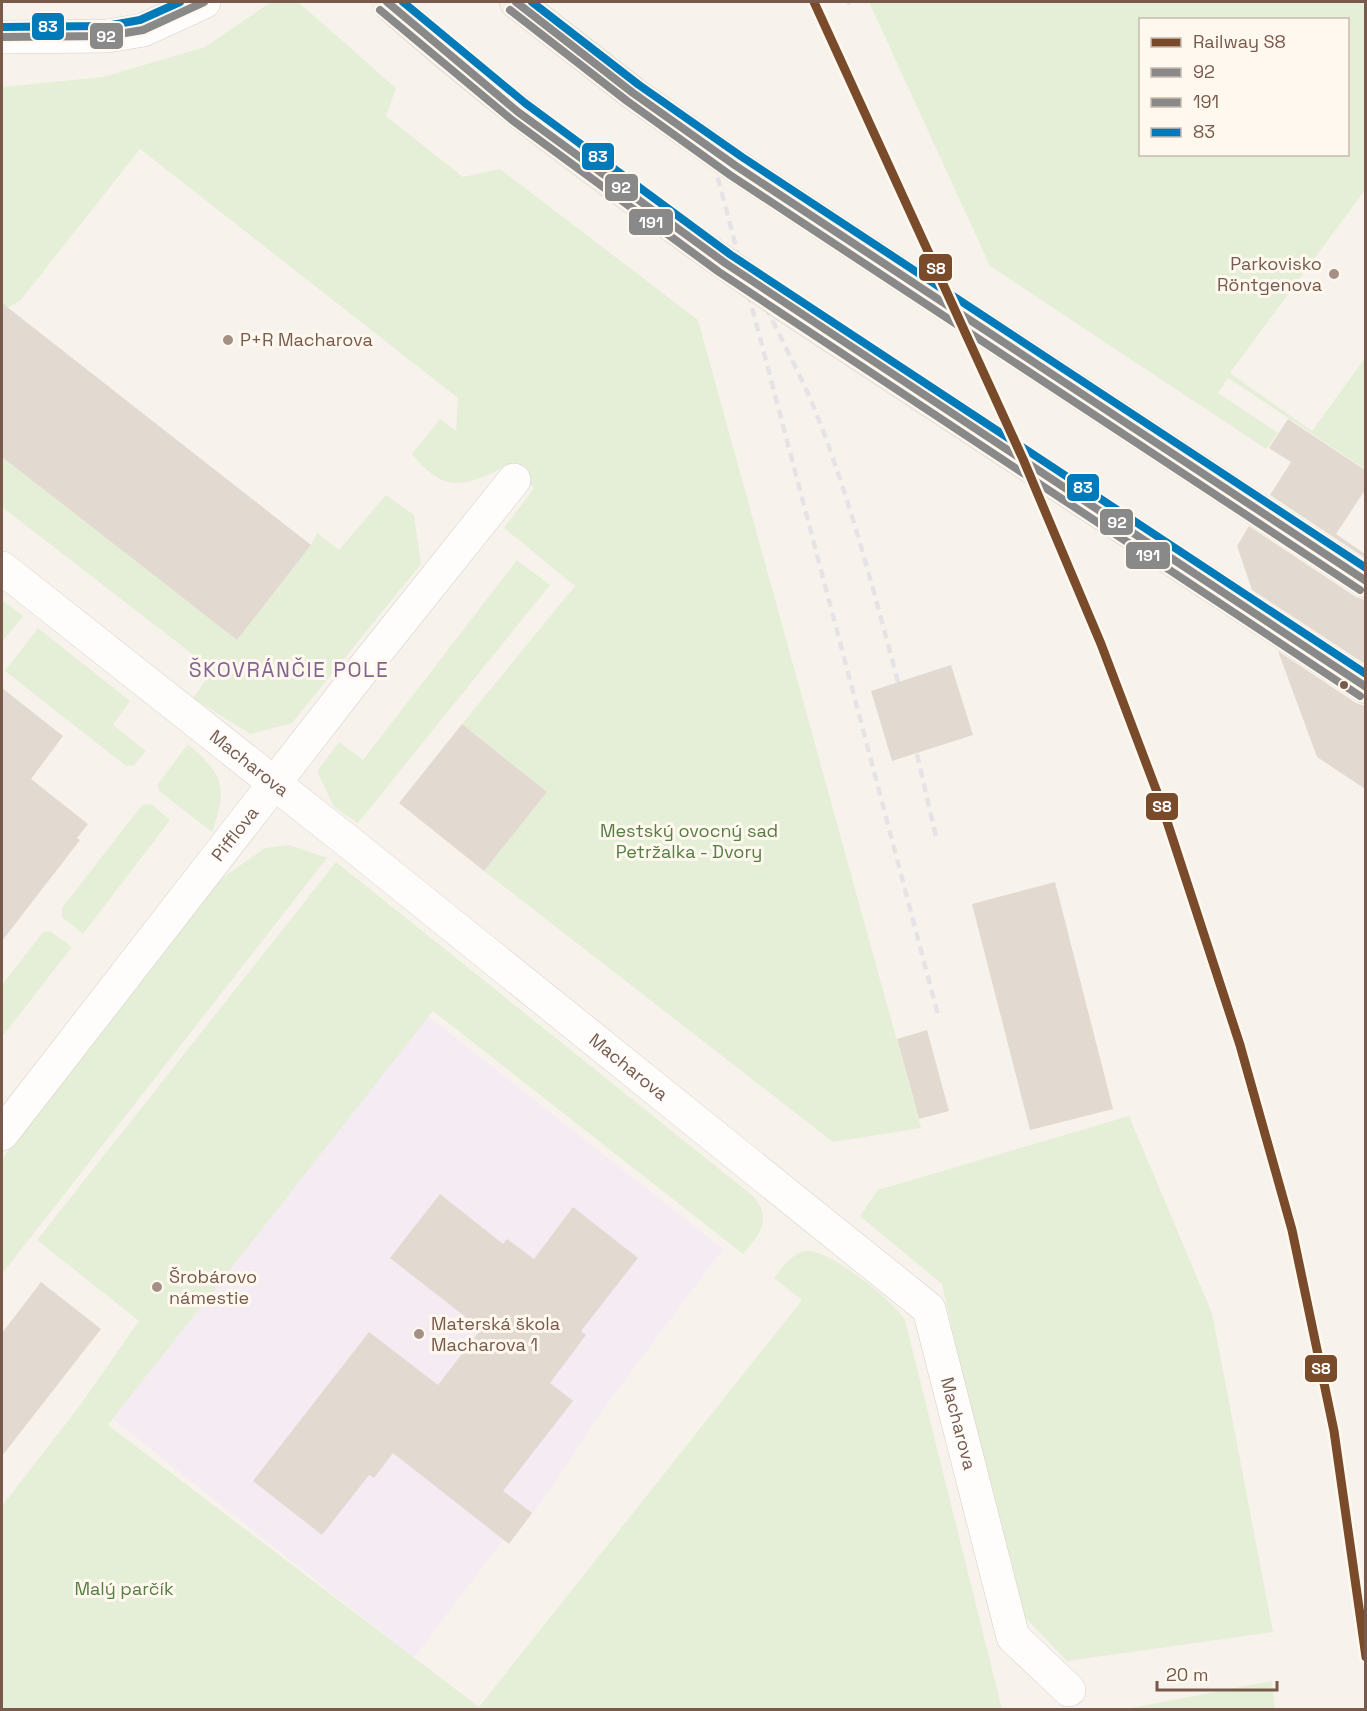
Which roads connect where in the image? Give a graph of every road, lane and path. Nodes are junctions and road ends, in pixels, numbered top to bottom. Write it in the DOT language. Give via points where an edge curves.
graph roads {
  1 [pos="204,2"];
  2 [pos="387,2"];
  3 [pos="516,2"];
  4 [pos="2,37"];
  5 [pos="514,480"];
  6 [pos="2,568"];
  7 [pos="1365,581"];
  8 [pos="1365,687"];
  9 [pos="274,784"];
  10 [pos="2,1134"];
  11 [pos="1069,1690"];
  1 -- 4 [label="street" via="143,30 107,36"];
  2 -- 8 [label="main road, bridge" via="470,73 653,214"];
  3 -- 7 [label="main road" via="633,93 736,166"];
  5 -- 9 [label="street, Pifflova"];
  6 -- 9 [label="street, Macharova"];
  9 -- 10 [label="street, Pifflova"];
  9 -- 11 [label="street, Macharova" via="929,1309 1013,1637"];
}
